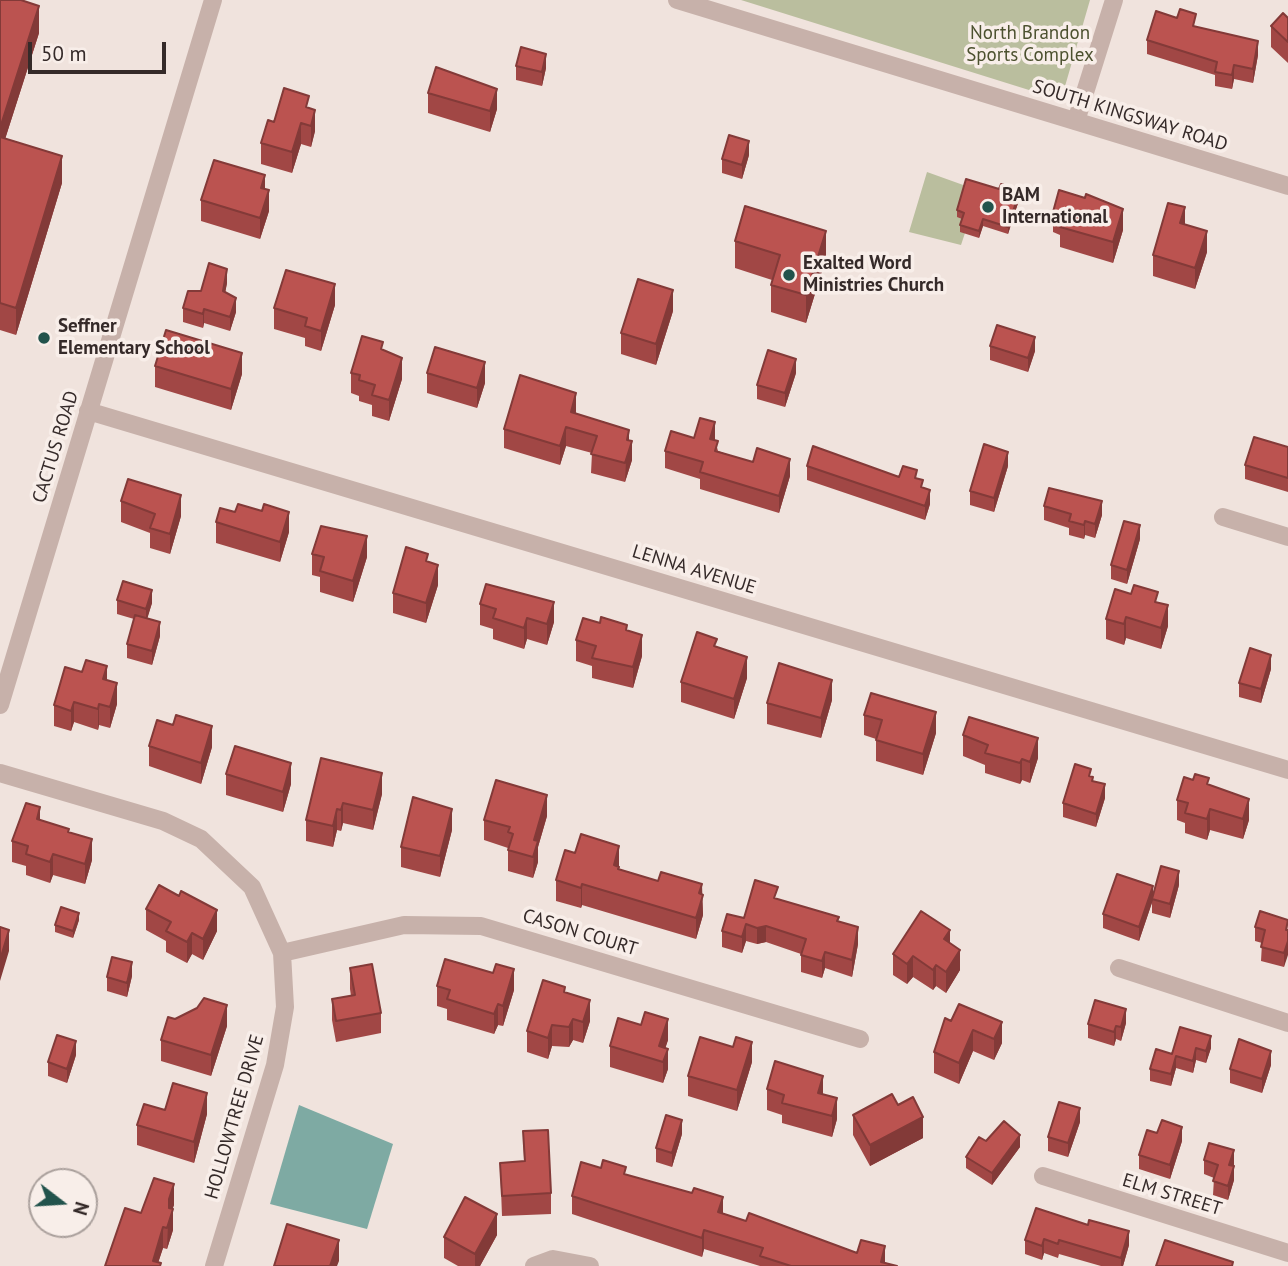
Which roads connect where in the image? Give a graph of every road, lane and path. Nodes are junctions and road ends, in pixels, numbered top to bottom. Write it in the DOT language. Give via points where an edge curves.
graph roads {
  1 [pos="213,0"];
  2 [pos="677,0"];
  3 [pos="1114,0"];
  4 [pos="1076,121"];
  5 [pos="1288,186"];
  6 [pos="88,411"];
  7 [pos="1223,517"];
  8 [pos="1288,537"];
  9 [pos="0,705"];
  10 [pos="1288,770"];
  11 [pos="0,773"];
  12 [pos="282,953"];
  13 [pos="1119,968"];
  14 [pos="1288,1023"];
  15 [pos="860,1040"];
  16 [pos="1043,1177"];
  17 [pos="1288,1253"];
  18 [pos="535,1265"];
  19 [pos="214,1266"];
  20 [pos="590,1266"];
  1 -- 6 [label="street, CACTUS ROAD"];
  2 -- 4 [label="street, SOUTH KINGSWAY ROAD"];
  3 -- 4 [label="street"];
  4 -- 5 [label="street, SOUTH KINGSWAY ROAD"];
  6 -- 9 [label="street, CACTUS ROAD"];
  6 -- 10 [label="street, LENNA AVENUE"];
  7 -- 8 [label="street"];
  11 -- 12 [label="street, HOLLOWTREE DRIVE" via="163,821 201,839 252,887"];
  12 -- 15 [label="street, CASON COURT" via="404,925 481,926"];
  12 -- 19 [label="street, HOLLOWTREE DRIVE" via="285,1007 275,1065"];
  13 -- 14 [label="street"];
  16 -- 17 [label="street, ELM STREET"];
  18 -- 20 [label="street" via="553,1259"];
}
